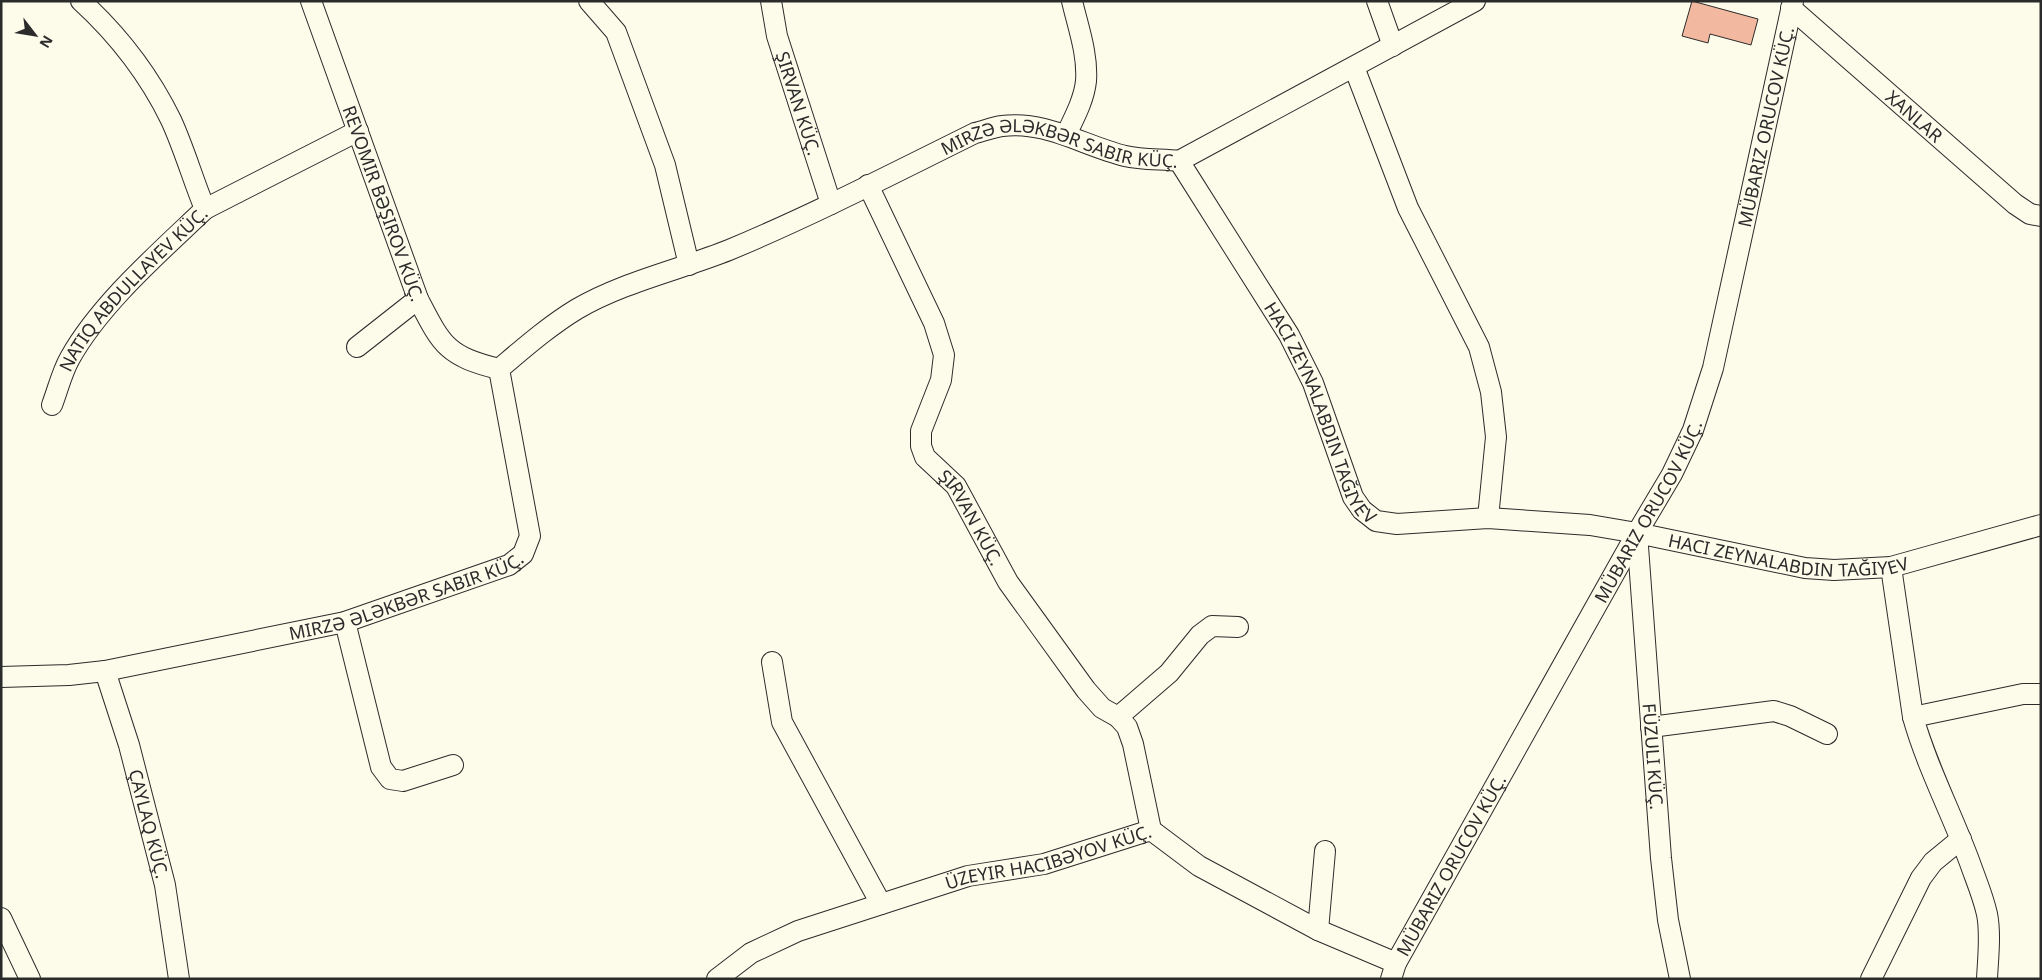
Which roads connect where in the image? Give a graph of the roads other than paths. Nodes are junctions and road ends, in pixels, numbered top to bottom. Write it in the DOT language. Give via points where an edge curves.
graph roads {
  1 [pos="81,1"];
  2 [pos="311,1"];
  3 [pos="589,1"];
  4 [pos="771,1"];
  5 [pos="1072,1"];
  6 [pos="1377,1"];
  7 [pos="1475,1"];
  8 [pos="1792,4"];
  9 [pos="1393,46"];
  10 [pos="1354,67"];
  11 [pos="358,131"];
  12 [pos="1066,135"];
  13 [pos="1179,161"];
  14 [pos="868,185"];
  15 [pos="831,204"];
  16 [pos="205,209"];
  17 [pos="2041,216"];
  18 [pos="689,264"];
  19 [pos="418,300"];
  20 [pos="357,347"];
  21 [pos="498,369"];
  22 [pos="52,404"];
  23 [pos="1488,518"];
  24 [pos="2041,525"];
  25 [pos="1637,533"];
  26 [pos="1891,567"];
  27 [pos="345,622"];
  28 [pos="1238,627"];
  29 [pos="772,662"];
  30 [pos="105,671"];
  31 [pos="1,677"];
  32 [pos="2041,694"];
  33 [pos="1118,717"];
  34 [pos="1914,717"];
  35 [pos="1651,727"];
  36 [pos="1827,734"];
  37 [pos="454,765"];
  38 [pos="1151,830"];
  39 [pos="1961,839"];
  40 [pos="1325,851"];
  41 [pos="881,904"];
  42 [pos="1,918"];
  43 [pos="1318,930"];
  44 [pos="1393,971"];
  45 [pos="30,979"];
  46 [pos="178,979"];
  47 [pos="717,979"];
  48 [pos="1680,979"];
  49 [pos="1871,979"];
  50 [pos="1987,979"];
  1 -- 16 [label="street, NATIQ ABDULLAYEV KÜÇ." via="124,47 153,87 171,120"];
  2 -- 11 [label="street, REVOMIR BƏŞIROV KÜÇ."];
  3 -- 18 [label="street" via="616,32 665,165"];
  4 -- 15 [label="street, ŞIRVAN KÜÇ." via="777,36"];
  5 -- 12 [label="street" via="1085,56 1086,82"];
  6 -- 9 [label="street"];
  7 -- 9 [label="street, MIRZƏ ƏLƏKBƏR SABIR KÜÇ."];
  8 -- 17 [label="street, XANLAR" via="2015,204 2030,214"];
  8 -- 25 [label="street, MÜBARIZ ORUCOV KÜÇ." via="1713,368 1693,430 1672,474"];
  9 -- 10 [label="street, MIRZƏ ƏLƏKBƏR SABIR KÜÇ."];
  10 -- 13 [label="street, MIRZƏ ƏLƏKBƏR SABIR KÜÇ."];
  10 -- 23 [label="street" via="1408,208 1479,347 1491,392 1496,437"];
  11 -- 16 [label="street"];
  11 -- 19 [label="street, REVOMIR BƏŞIROV KÜÇ."];
  12 -- 13 [label="street, MIRZƏ ƏLƏKBƏR SABIR KÜÇ." via="1125,156"];
  12 -- 14 [label="street, MIRZƏ ƏLƏKBƏR SABIR KÜÇ." via="1020,125 1001,126 975,133"];
  13 -- 23 [label="street" via="1289,335 1313,383 1353,497 1362,510 1376,521 1397,524"];
  14 -- 15 [label="street, MIRZƏ ƏLƏKBƏR SABIR KÜÇ."];
  14 -- 33 [label="street, ŞIRVAN KÜÇ." via="934,323 944,356 941,380 921,431 925,457 956,486 1008,582 1086,690 1102,708"];
  15 -- 18 [label="street, MIRZƏ ƏLƏKBƏR SABIR KÜÇ."];
  16 -- 22 [label="street, NATIQ ABDULLAYEV KÜÇ." via="100,315 69,358"];
  18 -- 21 [label="street, MIRZƏ ƏLƏKBƏR SABIR KÜÇ." via="578,309"];
  19 -- 20 [label="street"];
  19 -- 21 [label="street, REVOMIR BƏŞIROV KÜÇ." via="437,335 454,353 473,363"];
  21 -- 27 [label="street, MIRZƏ ƏLƏKBƏR SABIR KÜÇ." via="530,536 523,554 509,565"];
  23 -- 25 [label="street" via="1590,525"];
  24 -- 26 [label="street"];
  25 -- 26 [label="street" via="1805,568"];
  25 -- 35 [label="street, FÜZULI KÜÇ."];
  25 -- 44 [label="street, MÜBARIZ ORUCOV KÜÇ."];
  26 -- 34 [label="street"];
  27 -- 30 [label="street, MIRZƏ ƏLƏKBƏR SABIR KÜÇ."];
  27 -- 37 [label="street" via="381,767 390,779 404,781"];
  28 -- 33 [label="street" via="1212,626 1200,635 1169,672"];
  29 -- 41 [label="street" via="782,722"];
  30 -- 31 [label="street, MIRZƏ ƏLƏKBƏR SABIR KÜÇ."];
  30 -- 46 [label="street, ÇAYLAQ KÜÇ." via="129,745 163,876"];
  32 -- 34 [label="street" via="2023,694"];
  33 -- 38 [label="street, ŞIRVAN KÜÇ." via="1127,727 1134,744"];
  34 -- 39 [label="street"];
  35 -- 36 [label="street" via="1774,712"];
  35 -- 48 [label="street, FÜZULI KÜÇ." via="1668,920"];
  38 -- 41 [label="street" via="1044,864 968,876"];
  38 -- 43 [label="street" via="1199,866"];
  39 -- 49 [label="street" via="1933,862 1921,878"];
  39 -- 50 [label="street" via="1988,915"];
  40 -- 43 [label="street"];
  41 -- 47 [label="street" via="798,931 750,953"];
  42 -- 45 [label="street"];
  43 -- 44 [label="street"];
}
